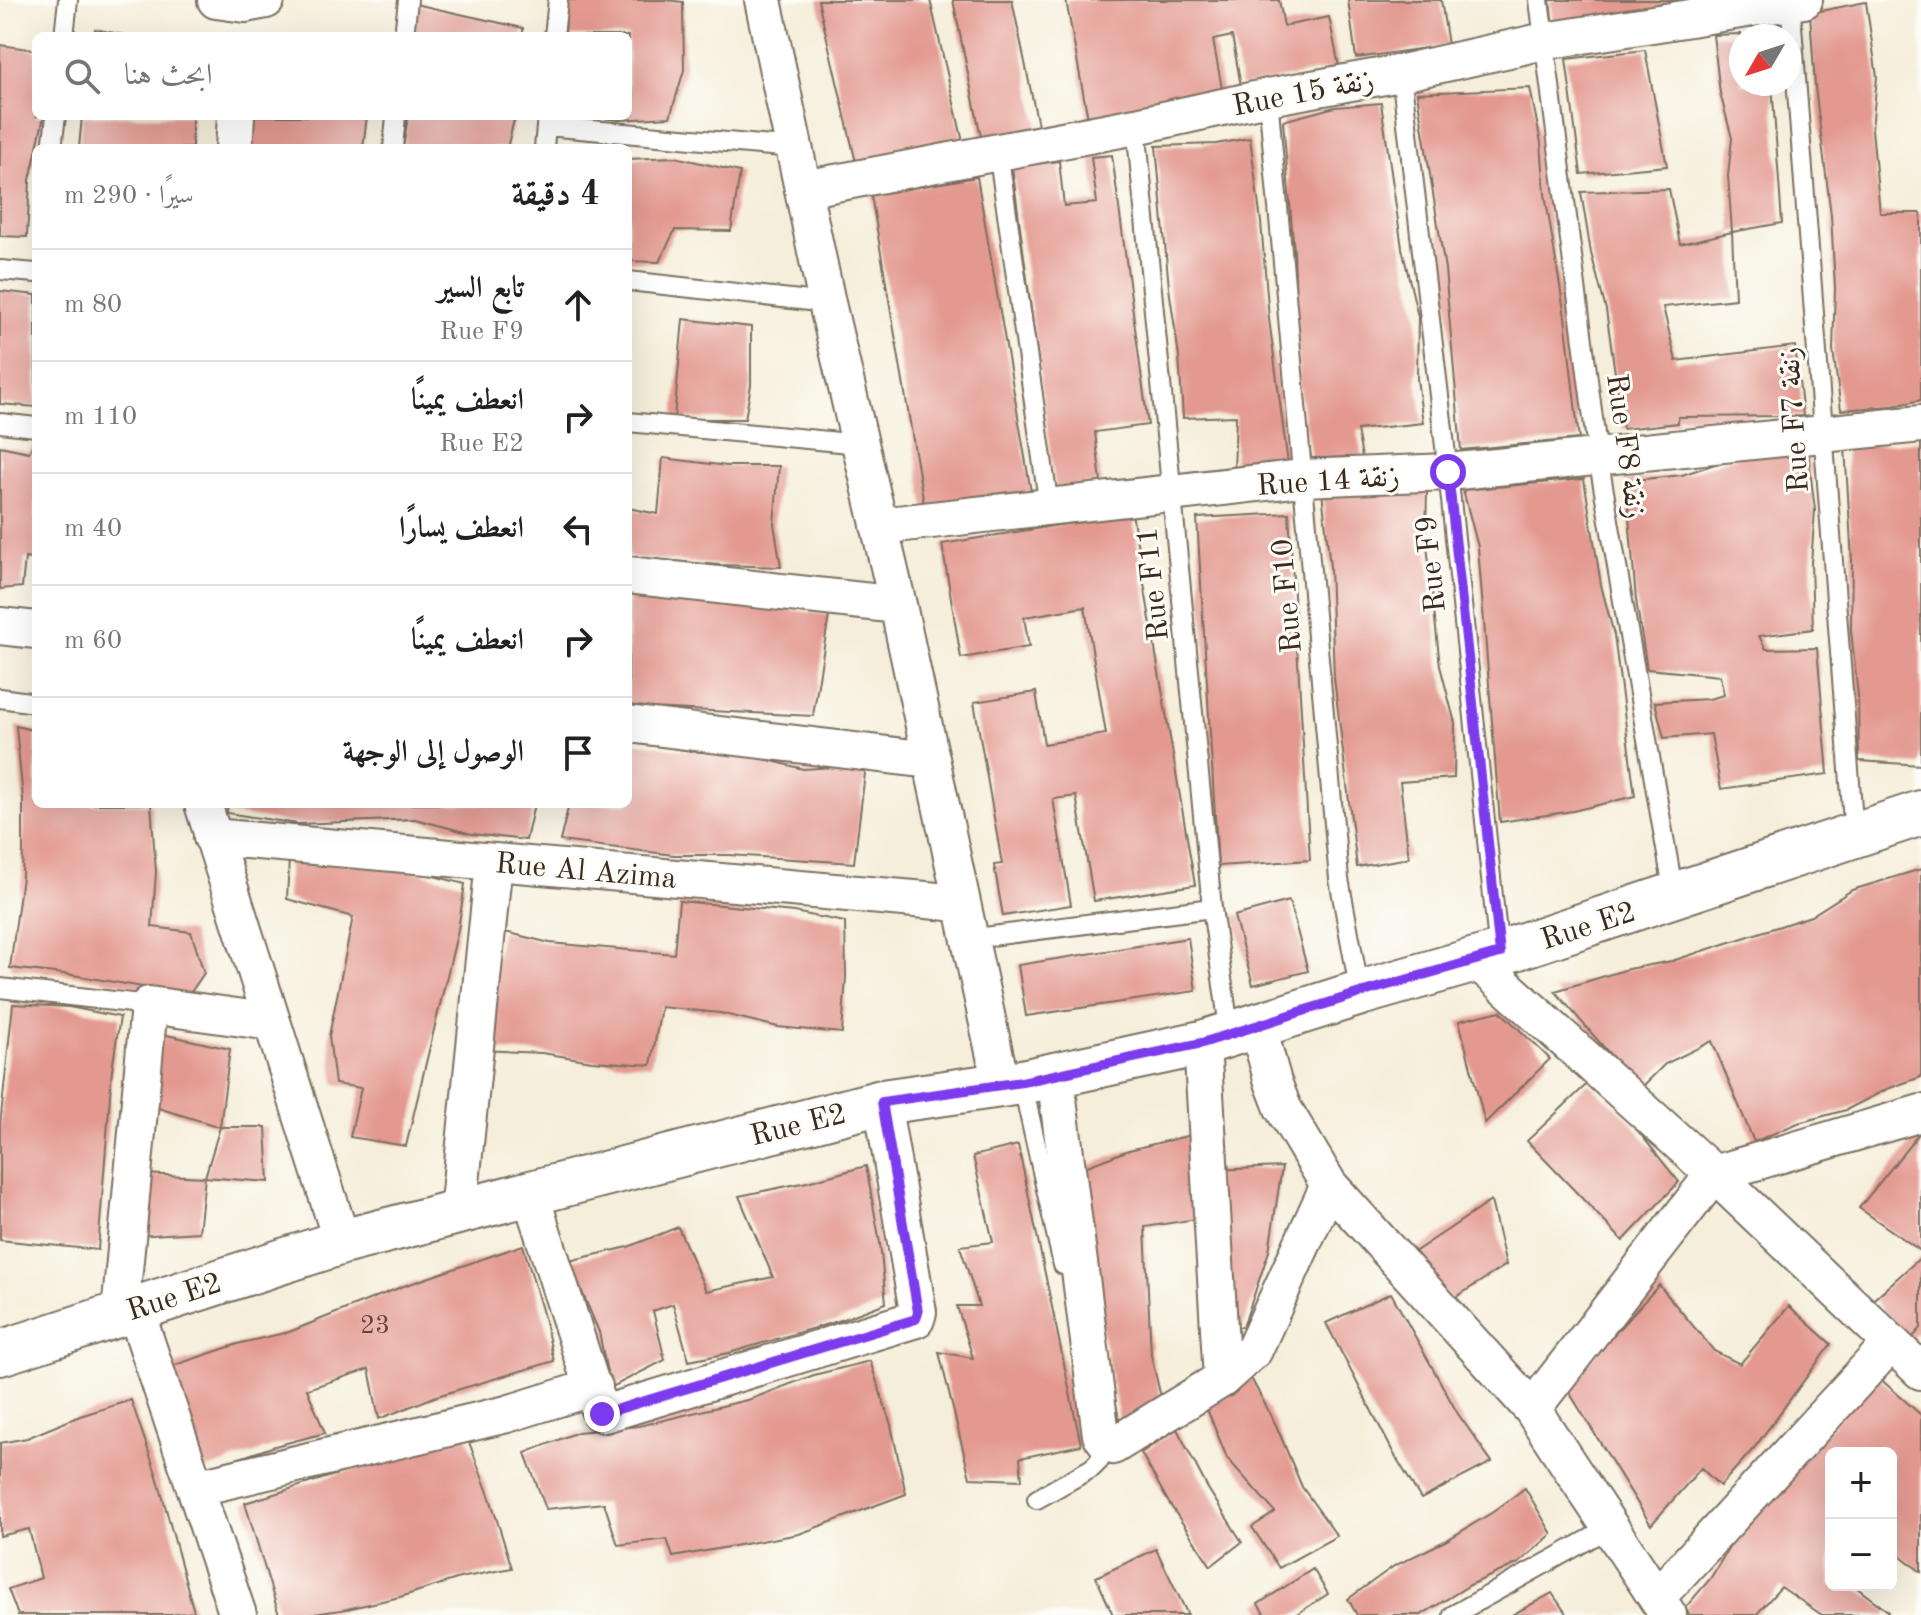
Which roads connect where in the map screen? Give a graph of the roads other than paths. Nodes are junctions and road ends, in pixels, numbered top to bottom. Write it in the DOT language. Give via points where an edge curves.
graph roads {
  1 [pos="68,0"];
  2 [pos="408,0"];
  3 [pos="558,0"];
  4 [pos="763,0"];
  5 [pos="1539,0"];
  6 [pos="1795,1"];
  7 [pos="64,32"];
  8 [pos="404,32"];
  9 [pos="554,32"];
  10 [pos="1545,41"];
  11 [pos="1401,73"];
  12 [pos="1268,97"];
  13 [pos="56,120"];
  14 [pos="236,120"];
  15 [pos="396,120"];
  16 [pos="546,121"];
  17 [pos="1136,126"];
  18 [pos="52,144"];
  19 [pos="234,144"];
  20 [pos="393,144"];
  21 [pos="544,144"];
  22 [pos="794,148"];
  23 [pos="998,151"];
  24 [pos="804,189"];
  25 [pos="0,270"];
  26 [pos="32,273"];
  27 [pos="632,281"];
  28 [pos="827,303"];
  29 [pos="632,422"];
  30 [pos="0,423"];
  31 [pos="1921,424"];
  32 [pos="32,427"];
  33 [pos="1822,433"];
  34 [pos="860,444"];
  35 [pos="1598,457"];
  36 [pos="1448,472"];
  37 [pos="1303,478"];
  38 [pos="1171,494"];
  39 [pos="1049,507"];
  40 [pos="879,526"];
  41 [pos="632,575"];
  42 [pos="898,605"];
  43 [pos="0,626"];
  44 [pos="32,630"];
  45 [pos="0,698"];
  46 [pos="32,702"];
  47 [pos="632,724"];
  48 [pos="930,760"];
  49 [pos="1921,813"];
  50 [pos="208,820"];
  51 [pos="1854,836"];
  52 [pos="494,862"];
  53 [pos="1674,897"];
  54 [pos="960,903"];
  55 [pos="1212,908"];
  56 [pos="968,939"];
  57 [pos="1487,956"];
  58 [pos="0,988"];
  59 [pos="1360,993"];
  60 [pos="149,1005"];
  61 [pos="272,1022"];
  62 [pos="1230,1034"];
  63 [pos="1026,1080"];
  64 [pos="882,1102"];
  65 [pos="1921,1113"];
  66 [pos="1714,1174"];
  67 [pos="1329,1185"];
  68 [pos="530,1193"];
  69 [pos="458,1212"];
  70 [pos="342,1242"];
  71 [pos="128,1311"];
  72 [pos="1891,1343"];
  73 [pos="0,1353"];
  74 [pos="1921,1371"];
  75 [pos="1222,1379"];
  76 [pos="594,1387"];
  77 [pos="1532,1409"];
  78 [pos="195,1488"];
  79 [pos="1037,1499"];
  80 [pos="1611,1527"];
  81 [pos="1662,1606"];
  82 [pos="238,1615"];
  83 [pos="1453,1615"];
  1 -- 7 [label="lane"];
  2 -- 8 [label="lane"];
  3 -- 9 [label="lane"];
  4 -- 22 [label="street"];
  5 -- 10 [label="lane, Rue F8 زنقة"];
  6 -- 10 [label="street, Rue 15 زنقة"];
  6 -- 33 [label="lane, Rue F7 زنقة"];
  10 -- 11 [label="street, Rue 15 زنقة"];
  10 -- 35 [label="lane, Rue F8 زنقة"];
  11 -- 12 [label="street, Rue 15 زنقة"];
  11 -- 36 [label="lane, Rue F9"];
  12 -- 17 [label="street, Rue 15 زنقة"];
  12 -- 37 [label="lane, Rue F10"];
  13 -- 18 [label="lane"];
  14 -- 19 [label="street"];
  15 -- 20 [label="lane"];
  16 -- 21 [label="lane"];
  16 -- 22 [label="lane"];
  17 -- 23 [label="street, Rue 15 زنقة"];
  17 -- 38 [label="lane, Rue F11"];
  22 -- 24 [label="street"];
  23 -- 24 [label="street, Rue 15 زنقة"];
  23 -- 39 [label="lane"];
  24 -- 28 [label="street"];
  25 -- 26 [label="lane"];
  27 -- 28 [label="lane"];
  28 -- 34 [label="street"];
  29 -- 34 [label="lane"];
  30 -- 32 [label="lane"];
  31 -- 33 [label="street, Rue 14 زنقة"];
  33 -- 35 [label="street, Rue 14 زنقة"];
  33 -- 51 [label="lane, Rue F7 زنقة"];
  34 -- 40 [label="street"];
  35 -- 36 [label="street, Rue 14 زنقة"];
  35 -- 53 [label="lane, Rue F8 زنقة"];
  36 -- 37 [label="street, Rue 14 زنقة"];
  36 -- 57 [label="lane, Rue F9"];
  37 -- 38 [label="street, Rue 14 زنقة"];
  37 -- 59 [label="lane, Rue F10" via="1339,879"];
  38 -- 39 [label="street, Rue 14 زنقة"];
  38 -- 55 [label="lane, Rue F11"];
  39 -- 40 [label="street, Rue 14 زنقة"];
  40 -- 42 [label="street"];
  41 -- 42 [label="street"];
  42 -- 48 [label="street"];
  43 -- 44 [label="street"];
  45 -- 46 [label="lane"];
  47 -- 48 [label="street"];
  48 -- 54 [label="street"];
  49 -- 51 [label="street, Rue E2"];
  50 -- 52 [label="street, Rue Al Azima"];
  50 -- 61 [label="street"];
  51 -- 53 [label="street, Rue E2"];
  52 -- 54 [label="street, Rue Al Azima"];
  52 -- 69 [label="street"];
  53 -- 57 [label="street, Rue E2"];
  54 -- 56 [label="street"];
  55 -- 56 [label="lane"];
  55 -- 62 [label="lane, Rue F11"];
  56 -- 63 [label="street"];
  57 -- 59 [label="street, Rue E2"];
  57 -- 66 [label="street"];
  58 -- 60 [label="lane"];
  59 -- 62 [label="street, Rue E2"];
  60 -- 61 [label="street"];
  60 -- 71 [label="street"];
  61 -- 70 [label="street"];
  62 -- 63 [label="street, Rue E2"];
  62 -- 67 [label="street" via="1273,1082"];
  62 -- 75 [label="street"];
  63 -- 64 [label="street, Rue E2"];
  63 -- 75 [label="street" via="1101,1435 1113,1446"];
  63 -- 79 [label="lane" via="1103,1452 1092,1468"];
  64 -- 68 [label="street, Rue E2"];
  64 -- 76 [label="street" via="916,1319 604,1414"];
  65 -- 66 [label="street"];
  66 -- 72 [label="street"];
  66 -- 77 [label="street"];
  67 -- 75 [label="street" via="1260,1341"];
  67 -- 77 [label="street"];
  68 -- 69 [label="street, Rue E2"];
  68 -- 76 [label="street"];
  69 -- 70 [label="street, Rue E2"];
  70 -- 71 [label="street, Rue E2"];
  71 -- 73 [label="street, Rue E2"];
  71 -- 78 [label="street"];
  72 -- 74 [label="street"];
  72 -- 81 [label="street"];
  76 -- 78 [label="street" via="507,1414"];
  77 -- 80 [label="street"];
  78 -- 82 [label="street"];
  80 -- 81 [label="street"];
  80 -- 83 [label="lane"];
}
